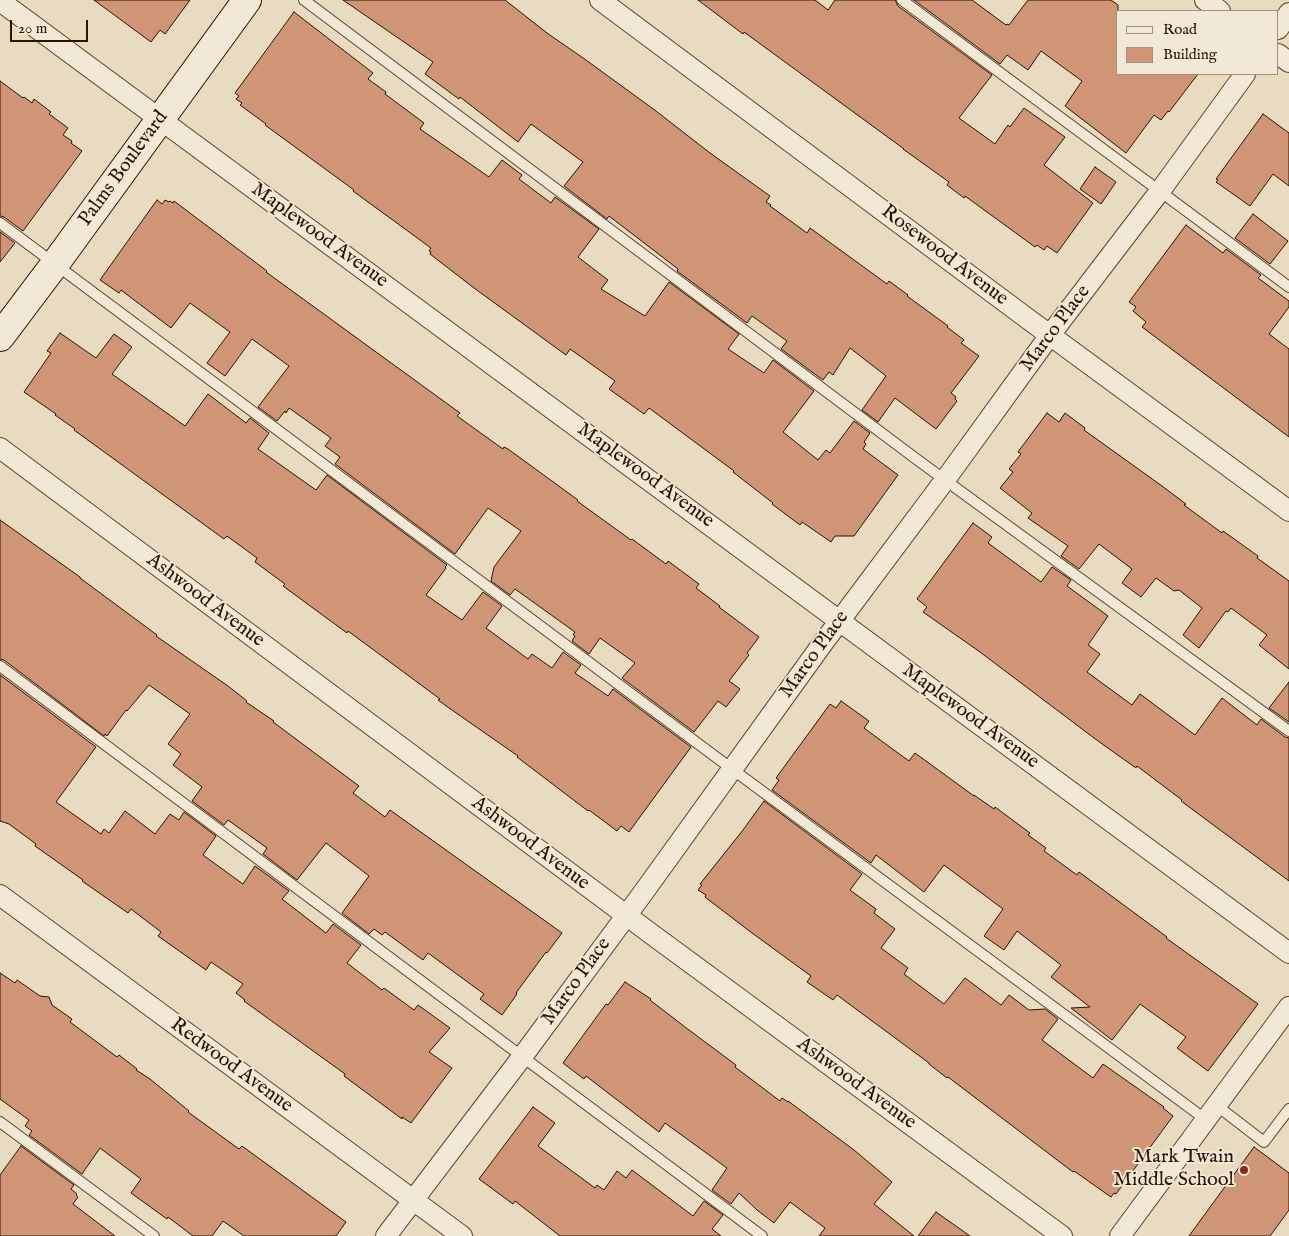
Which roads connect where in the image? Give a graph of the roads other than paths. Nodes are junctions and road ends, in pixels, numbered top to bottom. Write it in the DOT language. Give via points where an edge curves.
graph roads {
  1 [pos="247,0"];
  2 [pos="304,0"];
  3 [pos="600,0"];
  4 [pos="902,0"];
  5 [pos="1205,0"];
  6 [pos="0,1"];
  7 [pos="1219,10"];
  8 [pos="1289,13"];
  9 [pos="1279,28"];
  10 [pos="1244,75"];
  11 [pos="160,119"];
  12 [pos="1160,191"];
  13 [pos="0,223"];
  14 [pos="55,264"];
  15 [pos="1289,287"];
  16 [pos="1050,335"];
  17 [pos="0,337"];
  18 [pos="0,448"];
  19 [pos="946,480"];
  20 [pos="1289,511"];
  21 [pos="840,621"];
  22 [pos="0,666"];
  23 [pos="1289,731"];
  24 [pos="732,770"];
  25 [pos="0,895"];
  26 [pos="626,915"];
  27 [pos="1289,953"];
  28 [pos="1289,1007"];
  29 [pos="522,1057"];
  30 [pos="1289,1109"];
  31 [pos="1210,1112"];
  32 [pos="0,1122"];
  33 [pos="412,1200"];
  34 [pos="154,1236"];
  35 [pos="386,1236"];
  36 [pos="462,1236"];
  37 [pos="762,1236"];
  38 [pos="1062,1236"];
  39 [pos="1120,1236"];
  1 -- 11 [label="street, Palms Boulevard"];
  2 -- 19 [label="lane"];
  3 -- 16 [label="street, Rosewood Avenue"];
  4 -- 12 [label="lane"];
  5 -- 7 [label="street"];
  6 -- 11 [label="street, Maplewood Avenue"];
  8 -- 9 [label="street"];
  10 -- 12 [label="street, Marco Place"];
  11 -- 14 [label="street, Palms Boulevard"];
  11 -- 21 [label="street, Maplewood Avenue"];
  12 -- 15 [label="lane"];
  12 -- 16 [label="street, Marco Place"];
  13 -- 14 [label="lane"];
  14 -- 17 [label="street, Palms Boulevard"];
  14 -- 24 [label="lane"];
  16 -- 19 [label="street, Marco Place"];
  16 -- 20 [label="street, Rosewood Avenue"];
  18 -- 26 [label="street, Ashwood Avenue"];
  19 -- 21 [label="street, Marco Place"];
  19 -- 23 [label="lane"];
  21 -- 24 [label="street, Marco Place"];
  21 -- 27 [label="street, Maplewood Avenue"];
  22 -- 29 [label="lane"];
  24 -- 26 [label="street, Marco Place"];
  24 -- 31 [label="lane"];
  25 -- 33 [label="street, Redwood Avenue"];
  26 -- 29 [label="street, Marco Place"];
  26 -- 38 [label="street, Ashwood Avenue"];
  28 -- 31 [label="street"];
  29 -- 33 [label="street, Marco Place"];
  29 -- 37 [label="lane"];
  30 -- 31 [label="lane" via="1264,1142"];
  31 -- 39 [label="street"];
  32 -- 34 [label="lane"];
  33 -- 35 [label="street, Marco Place"];
  33 -- 36 [label="street, Redwood Avenue"];
}
